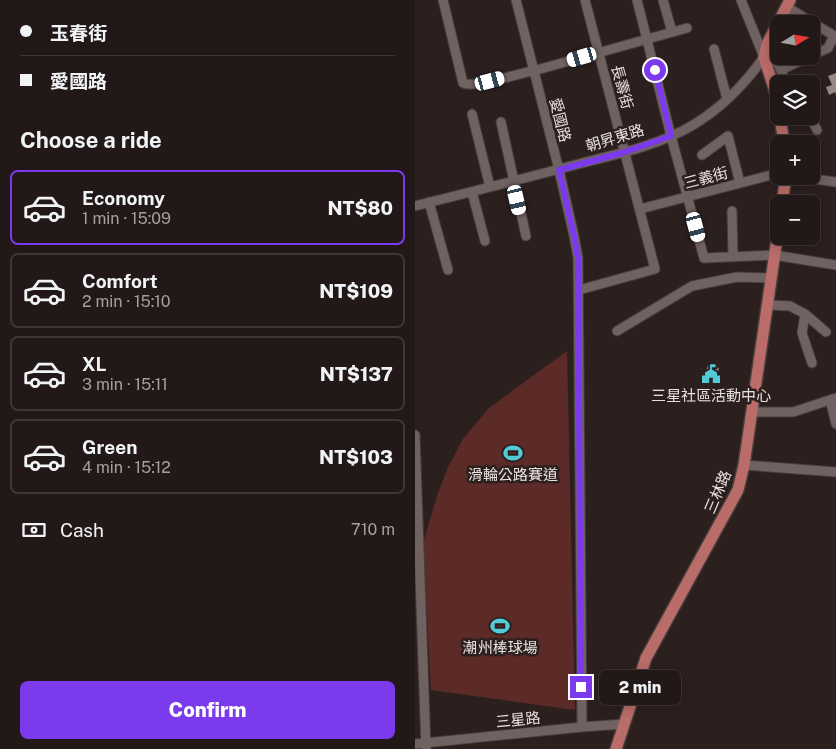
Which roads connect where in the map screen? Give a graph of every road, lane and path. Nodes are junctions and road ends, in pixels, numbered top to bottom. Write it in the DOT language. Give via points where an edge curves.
graph roads {
  1 [pos="443,0"];
  2 [pos="516,0"];
  3 [pos="585,0"];
  4 [pos="637,0"];
  5 [pos="663,0"];
  6 [pos="741,0"];
  7 [pos="789,4"];
  8 [pos="687,28"];
  9 [pos="672,32"];
  10 [pos="835,36"];
  11 [pos="647,38"];
  12 [pos="767,44"];
  13 [pos="713,49"];
  14 [pos="820,52"];
  15 [pos="598,53"];
  16 [pos="764,57"];
  17 [pos="792,65"];
  18 [pos="781,70"];
  19 [pos="533,71"];
  20 [pos="783,75"];
  21 [pos="770,76"];
  22 [pos="727,99"];
  23 [pos="472,114"];
  24 [pos="501,122"];
  25 [pos="814,125"];
  26 [pos="817,130"];
  27 [pos="671,136"];
  28 [pos="625,152"];
  29 [pos="702,155"];
  30 [pos="559,170"];
  31 [pos="770,175"];
  32 [pos="820,180"];
  33 [pos="513,182"];
  34 [pos="836,182"];
  35 [pos="740,183"];
  36 [pos="490,187"];
  37 [pos="472,192"];
  38 [pos="689,197"];
  39 [pos="429,202"];
  40 [pos="415,206"];
  41 [pos="640,209"];
  42 [pos="733,210"];
  43 [pos="526,236"];
  44 [pos="485,242"];
  45 [pos="776,245"];
  46 [pos="774,255"];
  47 [pos="733,256"];
  48 [pos="836,265"];
  49 [pos="448,270"];
  50 [pos="771,278"];
  51 [pos="579,290"];
  52 [pos="769,306"];
  53 [pos="805,314"];
  54 [pos="617,331"];
  55 [pos="827,332"];
  56 [pos="813,363"];
  57 [pos="833,399"];
  58 [pos="751,412"];
  59 [pos="836,424"];
  60 [pos="415,434"];
  61 [pos="744,465"];
  62 [pos="836,472"];
  63 [pos="624,724"];
  64 [pos="582,726"];
  65 [pos="415,744"];
  66 [pos="425,746"];
  67 [pos="616,749"];
  1 -- 19 [label="street" via="463,83 476,85"];
  2 -- 19 [label="street, 愛國路"];
  3 -- 15 [label="street, 長壽街"];
  4 -- 11 [label="street"];
  5 -- 9 [label="street"];
  6 -- 16 [label="street"];
  7 -- 10 [label="street"];
  7 -- 12 [label="main road, 朝昇東路"];
  8 -- 9 [label="street"];
  9 -- 11 [label="street"];
  10 -- 14 [label="street" via="828,48"];
  11 -- 15 [label="street"];
  11 -- 27 [label="street"];
  12 -- 16 [label="main road, 朝昇東路"];
  12 -- 18 [label="street"];
  13 -- 22 [label="street"];
  15 -- 19 [label="street"];
  15 -- 28 [label="street, 長壽街"];
  16 -- 21 [label="main road"];
  16 -- 22 [label="street, 朝昇東路" via="750,77"];
  17 -- 18 [label="street"];
  18 -- 20 [label="street"];
  19 -- 30 [label="street, 愛國路"];
  22 -- 27 [label="street, 朝昇東路" via="698,122"];
  23 -- 36 [label="street"];
  24 -- 33 [label="street"];
  25 -- 26 [label="street"];
  27 -- 28 [label="street, 朝昇東路"];
  27 -- 38 [label="street"];
  28 -- 30 [label="street, 朝昇東路"];
  28 -- 41 [label="street, 長壽街"];
  29 -- 35 [label="street" via="728,136"];
  30 -- 33 [label="street, 朝昇東路"];
  30 -- 51 [label="street, 愛國路" via="578,258"];
  31 -- 35 [label="street, 三義街"];
  32 -- 34 [label="street"];
  33 -- 36 [label="street, 朝昇東路"];
  33 -- 43 [label="street"];
  35 -- 38 [label="street, 三義街"];
  36 -- 37 [label="street, 朝昇東路"];
  37 -- 39 [label="street, 朝昇東路"];
  37 -- 44 [label="street"];
  38 -- 41 [label="street, 三義街"];
  38 -- 47 [label="street" via="704,258"];
  39 -- 40 [label="street, 朝昇東路"];
  39 -- 49 [label="street"];
  41 -- 51 [label="street, 長壽街" via="655,269"];
  42 -- 47 [label="street"];
  45 -- 46 [label="main road, 三林路"];
  46 -- 47 [label="street"];
  46 -- 48 [label="street"];
  46 -- 50 [label="main road, 三林路"];
  50 -- 52 [label="main road, 三林路"];
  50 -- 54 [label="street" via="737,276 692,286"];
  51 -- 64 [label="street, 愛國路"];
  52 -- 53 [label="street" via="790,306"];
  52 -- 58 [label="main road, 三林路"];
  53 -- 55 [label="street"];
  53 -- 56 [label="street" via="802,333"];
  57 -- 58 [label="street" via="793,412"];
  57 -- 59 [label="street"];
  58 -- 61 [label="main road, 三林路"];
  60 -- 66 [label="street"];
  61 -- 62 [label="street"];
  61 -- 63 [label="main road, 三林路" via="738,490 646,658"];
  63 -- 64 [label="street, 三星路"];
  63 -- 67 [label="main road, 三林路"];
  64 -- 66 [label="street, 三星路"];
  65 -- 66 [label="street, 三星路"];
}
